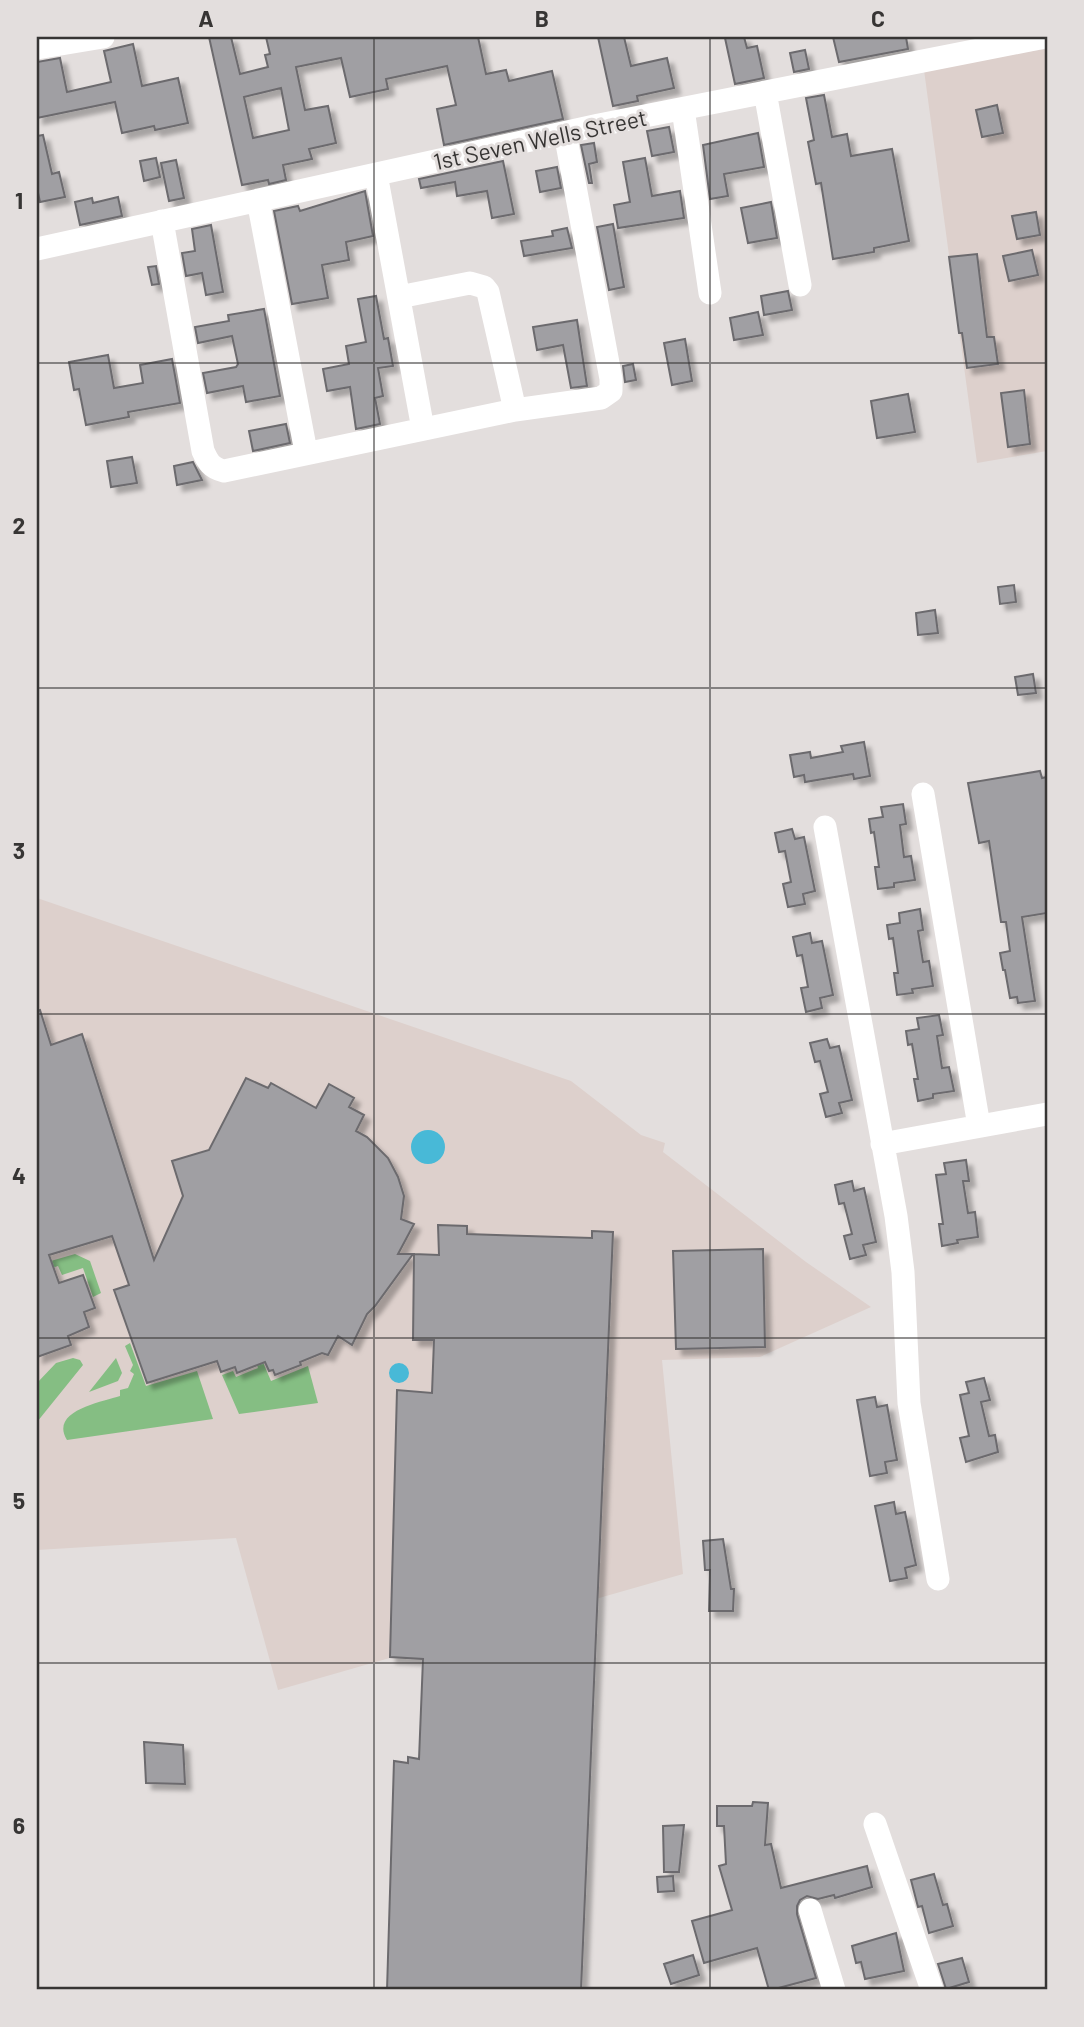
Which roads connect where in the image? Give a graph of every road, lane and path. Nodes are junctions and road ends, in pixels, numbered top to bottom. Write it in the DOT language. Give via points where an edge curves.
graph roads {
  1 [pos="103,37"];
  2 [pos="1045,37"];
  3 [pos="37,48"];
  4 [pos="765,92"];
  5 [pos="683,109"];
  6 [pos="565,133"];
  7 [pos="376,174"];
  8 [pos="258,200"];
  9 [pos="162,221"];
  10 [pos="37,249"];
  11 [pos="800,285"];
  12 [pos="710,293"];
  13 [pos="399,297"];
  14 [pos="515,410"];
  15 [pos="423,429"];
  16 [pos="306,452"];
  17 [pos="923,794"];
  18 [pos="825,827"];
  19 [pos="1047,1114"];
  20 [pos="979,1126"];
  21 [pos="882,1144"];
  22 [pos="938,1579"];
  23 [pos="875,1824"];
  24 [pos="810,1910"];
  25 [pos="834,1990"];
  26 [pos="932,1990"];
  1 -- 3 [label="street"];
  2 -- 4 [label="street, 1st Seven Wells Street"];
  4 -- 5 [label="street, 1st Seven Wells Street"];
  4 -- 11 [label="street"];
  5 -- 6 [label="street, 1st Seven Wells Street"];
  5 -- 12 [label="street"];
  6 -- 7 [label="street, 1st Seven Wells Street"];
  6 -- 14 [label="street" via="611,391 601,398"];
  7 -- 8 [label="street, 1st Seven Wells Street"];
  7 -- 13 [label="street"];
  8 -- 9 [label="street, 1st Seven Wells Street"];
  8 -- 16 [label="street"];
  9 -- 10 [label="street, 1st Seven Wells Street"];
  9 -- 16 [label="street" via="207,461 224,471"];
  13 -- 14 [label="street" via="470,283 484,287"];
  13 -- 15 [label="street"];
  14 -- 15 [label="street"];
  15 -- 16 [label="street"];
  17 -- 20 [label="street"];
  18 -- 21 [label="street"];
  19 -- 20 [label="street"];
  20 -- 21 [label="street"];
  21 -- 22 [label="street" via="903,1272 909,1403"];
  23 -- 26 [label="street"];
  24 -- 25 [label="street"];
}
